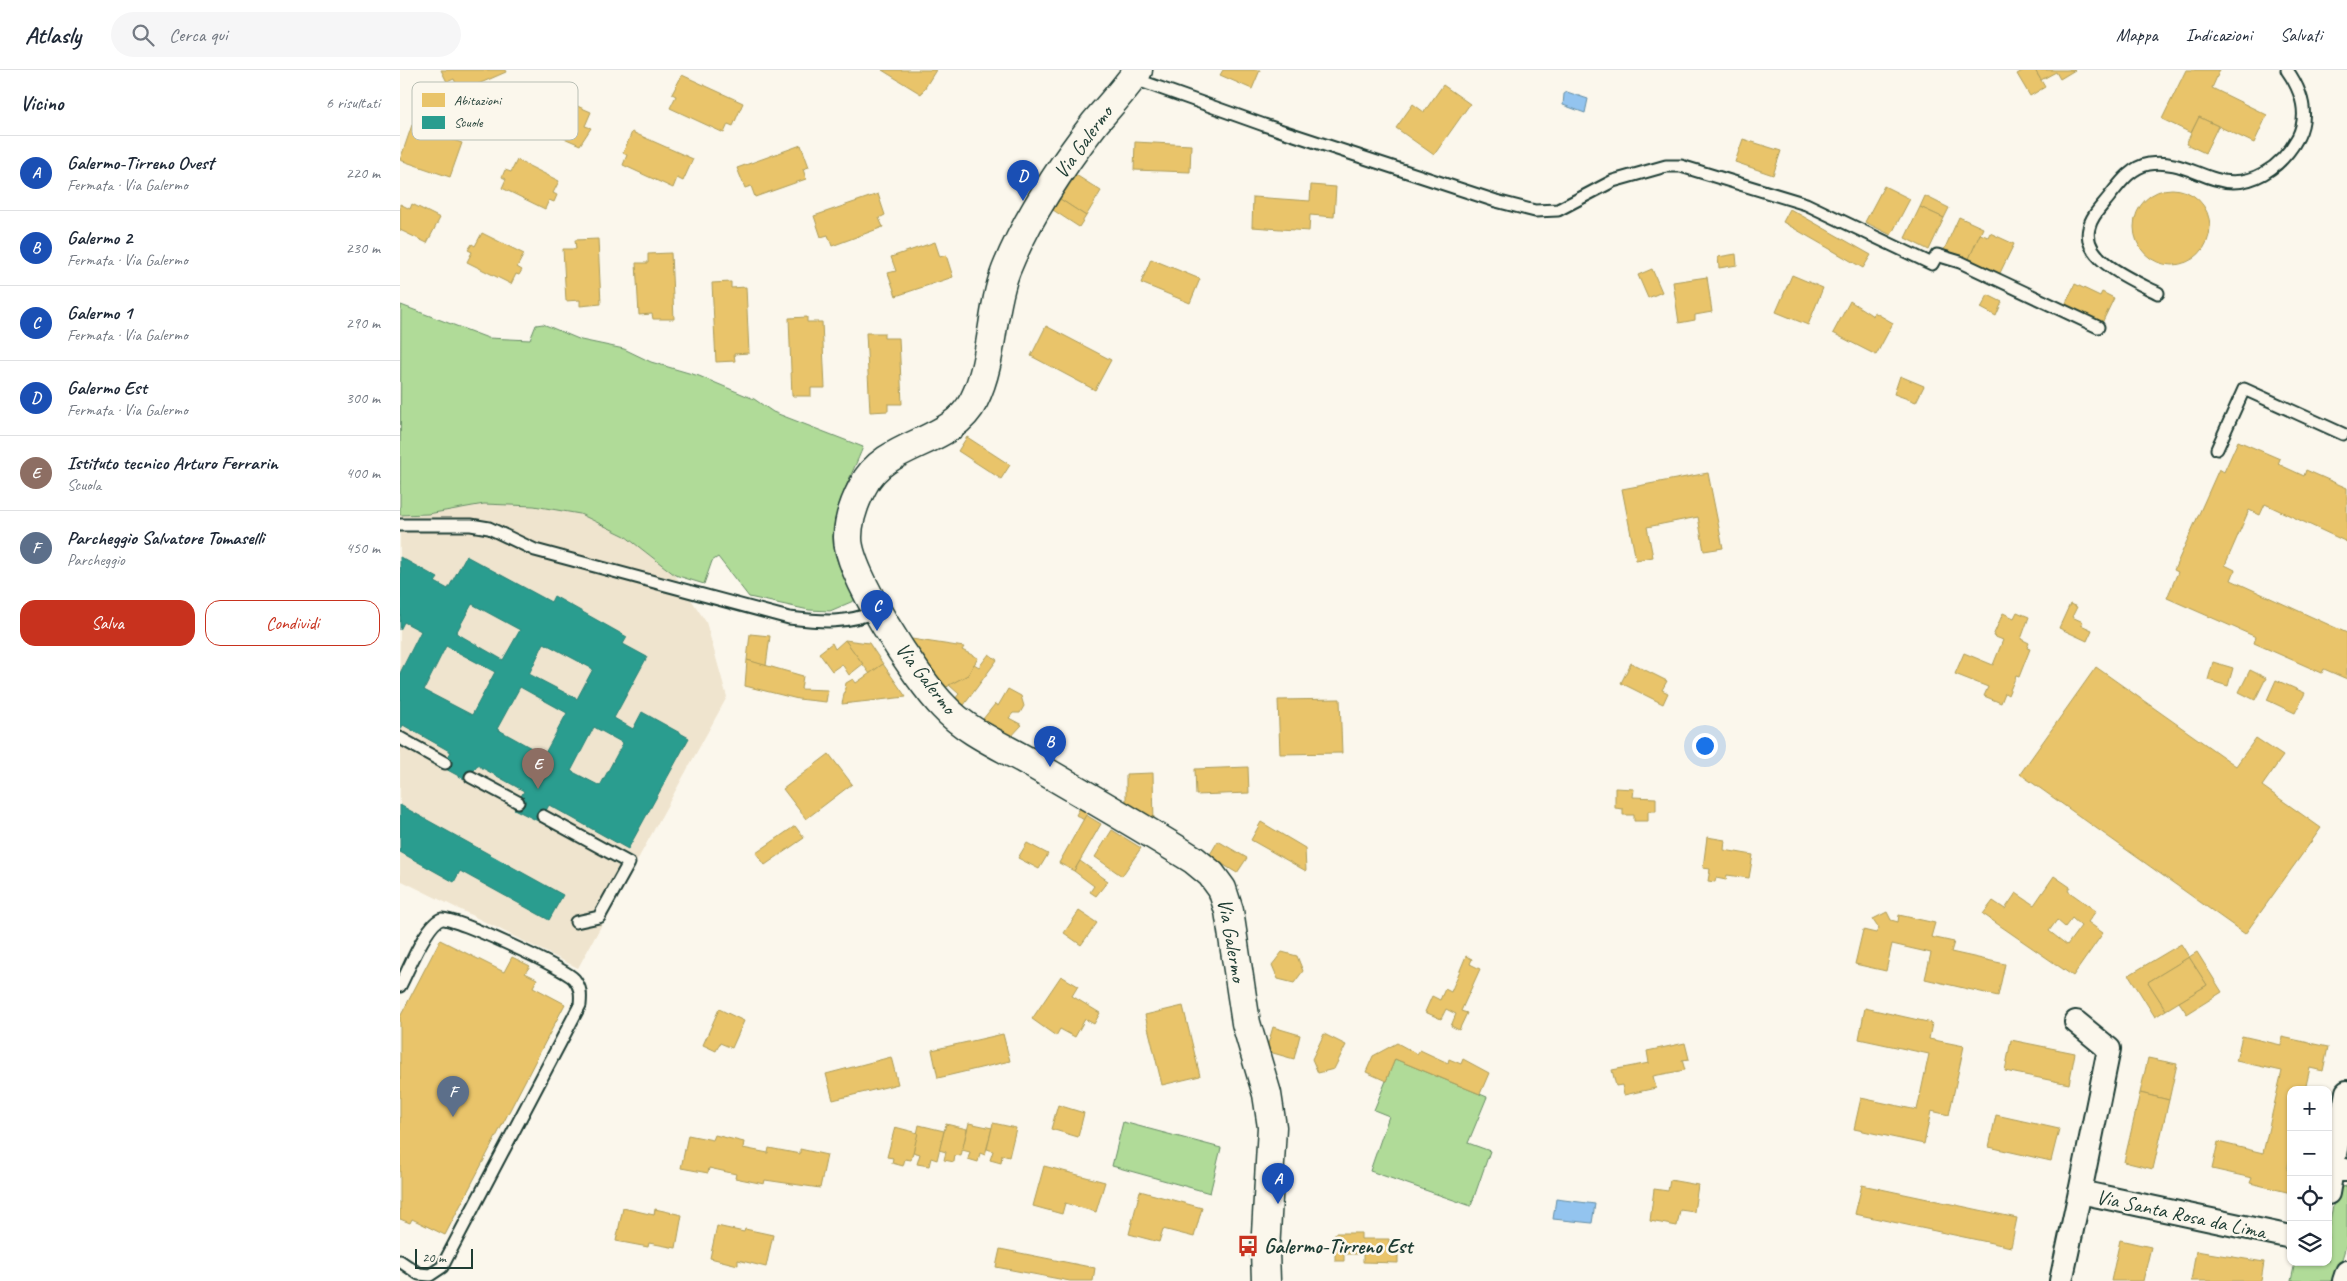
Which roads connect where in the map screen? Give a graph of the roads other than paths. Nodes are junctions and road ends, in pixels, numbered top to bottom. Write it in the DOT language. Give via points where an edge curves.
graph roads {
  1 [pos="2286,70"];
  2 [pos="1135,74"];
  3 [pos="2158,293"];
  4 [pos="2098,327"];
  5 [pos="2346,432"];
  6 [pos="2217,449"];
  7 [pos="400,525"];
  8 [pos="878,610"];
  9 [pos="400,738"];
  10 [pos="445,762"];
  11 [pos="471,777"];
  12 [pos="518,802"];
  13 [pos="543,816"];
  14 [pos="576,922"];
  15 [pos="400,986"];
  16 [pos="2076,1022"];
  17 [pos="2347,1092"];
  18 [pos="2340,1170"];
  19 [pos="2332,1185"];
  20 [pos="2080,1192"];
  21 [pos="2287,1236"];
  22 [pos="400,1261"];
  23 [pos="2347,1272"];
  24 [pos="1266,1281"];
  25 [pos="2061,1281"];
  26 [pos="2344,1281"];
  1 -- 3 [label="lane" via="2297,84 2304,118 2299,135 2273,168 2259,177 2229,182 2182,166 2148,164 2123,179 2093,218 2088,228 2088,241 2095,253 2107,266"];
  2 -- 4 [label="lane" via="1264,125 1535,211 1558,210 1613,181 1666,166 1681,166 1806,204 1932,264 1937,255 1960,262"];
  2 -- 8 [label="main road, Via Galermo" via="1070,157 1025,231 1006,270 974,400 961,418 889,458 874,469 864,484 850,518 848,538 850,556 859,578"];
  5 -- 6 [label="lane" via="2244,389"];
  7 -- 8 [label="lane" via="489,528 535,550 789,618 829,623 861,618"];
  8 -- 24 [label="main road, Via Galermo" via="944,708 982,736 1194,860 1211,874 1222,889 1229,911 1246,1023 1272,1127"];
  9 -- 10 [label="lane"];
  11 -- 12 [label="lane"];
  13 -- 14 [label="lane" via="629,863 599,917"];
  15 -- 22 [label="lane" via="431,925 442,919 456,920 529,954 573,978 581,989 580,1005 442,1267 430,1275 419,1274"];
  16 -- 20 [label="street, Via Santa Rosa da Lima" via="2109,1049"];
  17 -- 18 [label="street"];
  18 -- 19 [label="street"];
  20 -- 21 [label="street, Via Santa Rosa da Lima"];
  20 -- 25 [label="street"];
  23 -- 26 [label="street"];
}
